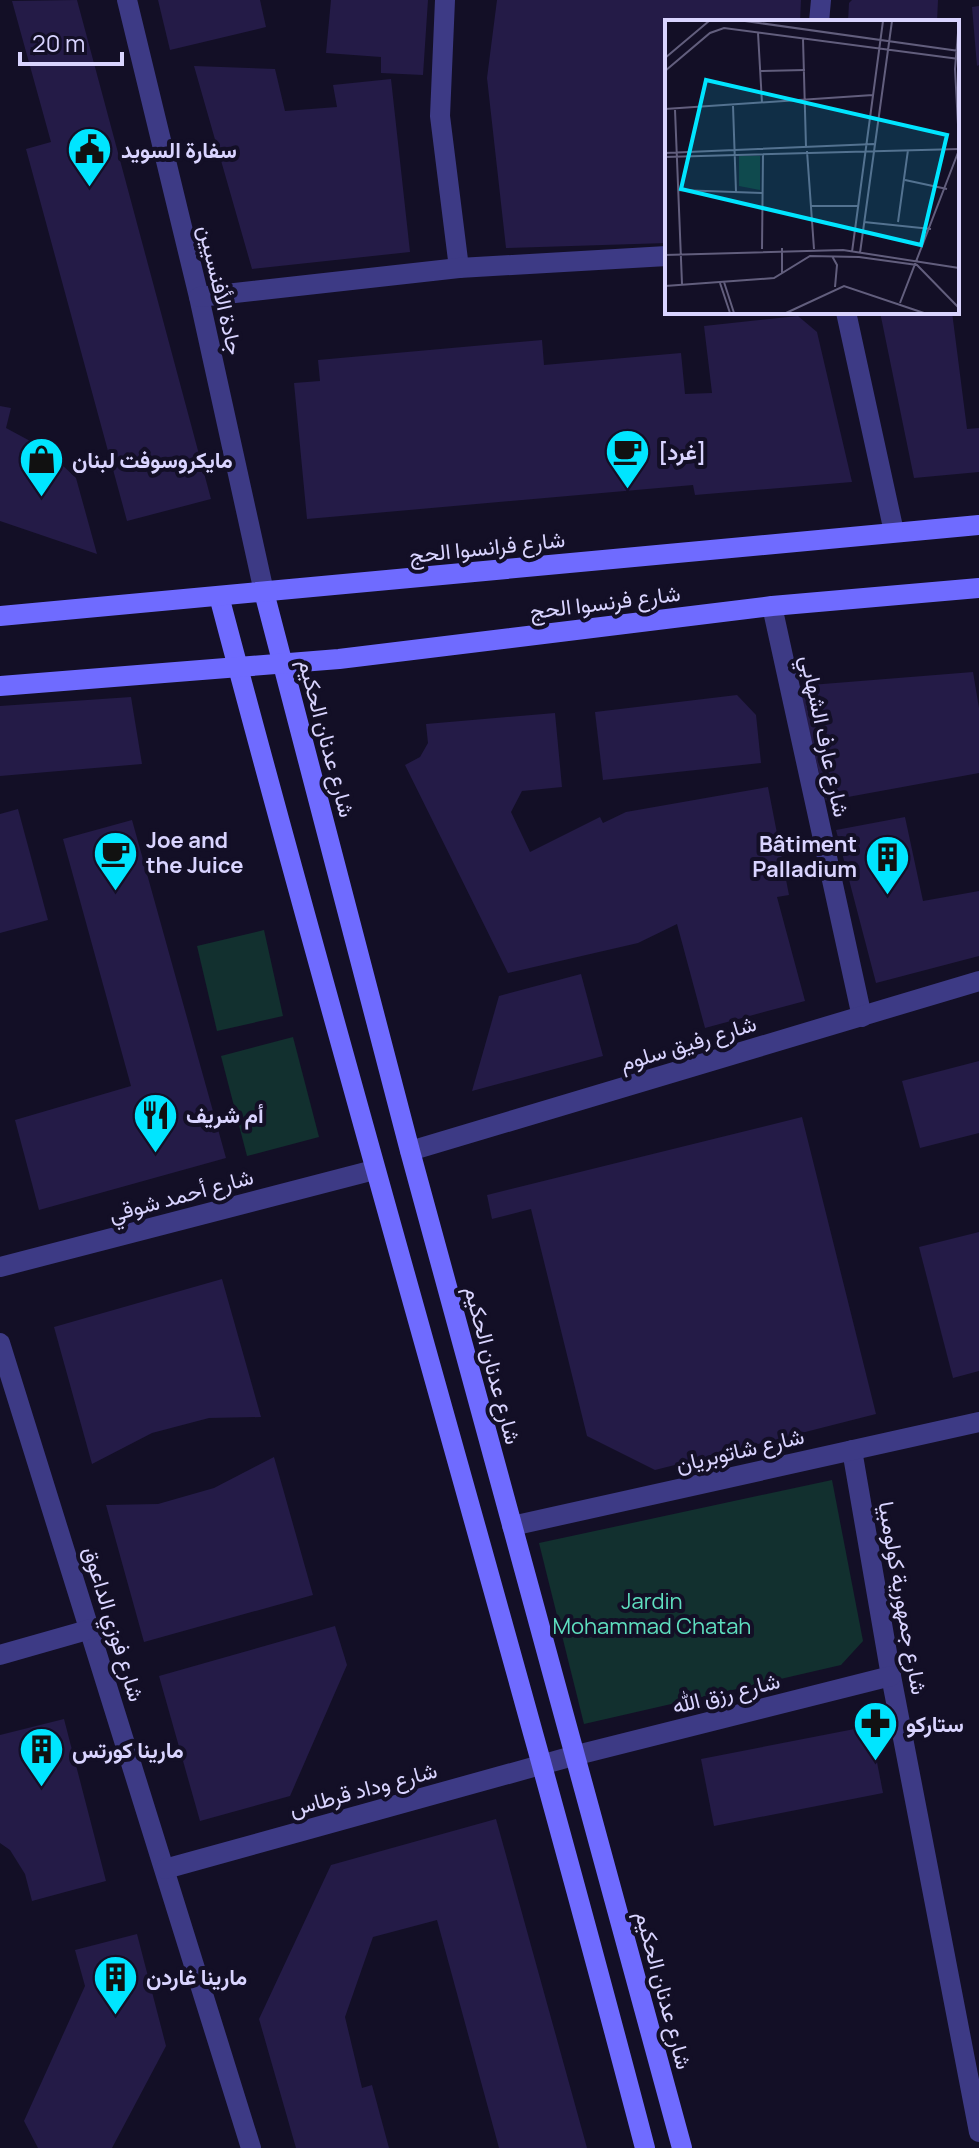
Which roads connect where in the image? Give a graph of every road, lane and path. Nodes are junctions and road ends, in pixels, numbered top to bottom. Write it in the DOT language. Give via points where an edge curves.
graph roads {
  1 [pos="127,0"];
  2 [pos="445,0"];
  3 [pos="821,0"];
  4 [pos="819,20"];
  5 [pos="665,256"];
  6 [pos="459,268"];
  7 [pos="199,297"];
  8 [pos="846,314"];
  9 [pos="979,525"];
  10 [pos="894,532"];
  11 [pos="979,588"];
  12 [pos="264,592"];
  13 [pos="219,596"];
  14 [pos="772,606"];
  15 [pos="0,616"];
  16 [pos="282,662"];
  17 [pos="237,666"];
  18 [pos="0,686"];
  19 [pos="979,981"];
  20 [pos="862,1017"];
  21 [pos="410,1151"];
  22 [pos="374,1170"];
  23 [pos="0,1267"];
  24 [pos="0,1343"];
  25 [pos="979,1422"];
  26 [pos="852,1450"];
  27 [pos="512,1526"];
  28 [pos="91,1629"];
  29 [pos="0,1655"];
  30 [pos="891,1676"];
  31 [pos="573,1756"];
  32 [pos="542,1765"];
  33 [pos="165,1869"];
  34 [pos="979,2132"];
  35 [pos="251,2148"];
  36 [pos="645,2148"];
  37 [pos="682,2148"];
  1 -- 7 [label="street, جادة الأفنسيين"];
  2 -- 6 [label="street" via="440,116"];
  3 -- 4 [label="street"];
  5 -- 6 [label="street"];
  6 -- 7 [label="street"];
  7 -- 12 [label="street, جادة الأفنسيين"];
  8 -- 10 [label="street"];
  9 -- 10 [label="street, شارع فرانسوا الحج"];
  10 -- 12 [label="street, شارع فرانسوا الحج"];
  11 -- 14 [label="street, شارع فرنسوا الحج"];
  12 -- 13 [label="street, شارع فرانسوا الحج"];
  12 -- 16 [label="street, شارع عدنان الحكيم"];
  13 -- 15 [label="street, شارع فرانسوا الحج"];
  13 -- 17 [label="street"];
  14 -- 16 [label="street, شارع فرنسوا الحج"];
  14 -- 20 [label="street, شارع عارف الشهابي"];
  16 -- 17 [label="street, شارع فرنسوا الحج"];
  16 -- 21 [label="street, شارع عدنان الحكيم"];
  17 -- 18 [label="street"];
  17 -- 22 [label="street"];
  19 -- 20 [label="street, شارع رفيق سلوم"];
  20 -- 21 [label="street, شارع رفيق سلوم"];
  21 -- 27 [label="street, شارع عدنان الحكيم"];
  22 -- 23 [label="street, شارع أحمد شوقي"];
  22 -- 32 [label="street"];
  24 -- 28 [label="street, شارع فوزي الداعوق"];
  25 -- 26 [label="street, شارع شاتوبريان"];
  26 -- 27 [label="street, شارع شاتوبريان"];
  26 -- 30 [label="street, شارع جمهورية كولومبيا"];
  27 -- 31 [label="street, شارع عدنان الحكيم"];
  28 -- 29 [label="street"];
  28 -- 33 [label="street, شارع فوزي الداعوق"];
  30 -- 31 [label="street, شارع رزق الله"];
  30 -- 34 [label="street, شارع جمهورية كولومبيا"];
  31 -- 32 [label="street, شارع وداد قرطاس"];
  31 -- 37 [label="street, شارع عدنان الحكيم"];
  32 -- 33 [label="street, شارع وداد قرطاس"];
  32 -- 36 [label="street"];
  33 -- 35 [label="street, شارع فوزي الداعوق"];
}
